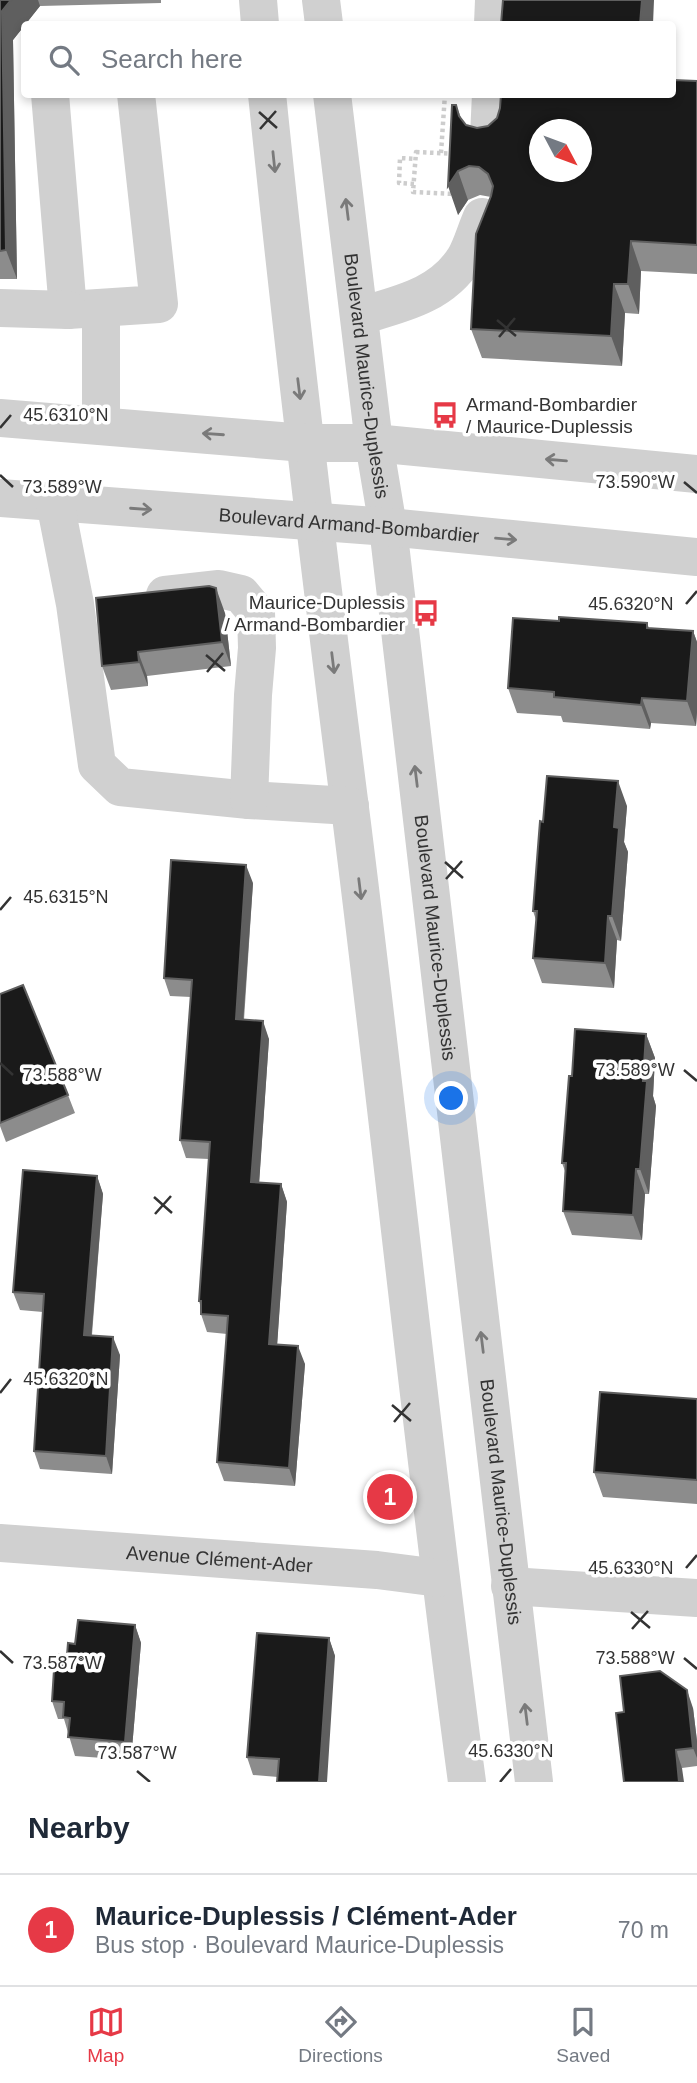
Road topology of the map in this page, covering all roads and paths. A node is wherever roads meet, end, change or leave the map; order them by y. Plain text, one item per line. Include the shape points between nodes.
1 (258, 0) edge
2 (321, 0) edge
3 (494, 0) edge
4 (260, 21) edge
5 (324, 21) edge
6 (493, 21) edge
7 (51, 98) edge
8 (136, 98) edge
9 (267, 98) edge
10 (333, 98) edge
11 (445, 98) edge
12 (491, 98) edge
13 (489, 136) edge
14 (441, 153) junction
15 (416, 159) junction
16 (414, 184) junction
17 (482, 217) edge
18 (0, 308) edge
19 (84, 309) junction
20 (360, 316) junction
21 (0, 418) edge
22 (101, 426) junction
23 (305, 443) junction
24 (374, 443) junction
25 (697, 474) edge
26 (0, 498) edge
27 (55, 502) junction
28 (316, 522) junction
29 (388, 527) junction
30 (697, 557) edge
31 (75, 604) junction
32 (249, 800) junction
33 (349, 806) junction
34 (0, 1543) edge
35 (439, 1578) junction
36 (510, 1586) junction
37 (697, 1598) edge
38 (467, 1782) edge
39 (534, 1782) edge

1 - 4 street
2 - 5 street
3 - 6 street
7 - 19 street
8 - 19 street via 159,303
9 -> 23 street
20 -> 10 street, Boulevard Maurice-Duplessis
11 - 14 path
12 - 13 street
14 - 15 path via 416,152
14 - 16 path via 457,154 454,194 413,192
15 - 16 path
15 - 16 path via 400,158 400,183
17 - 20 street via 465,258 440,285 419,299
18 - 19 street
19 - 22 street
20 - 24 street, Boulevard Maurice-Duplessis
21 - 22 street
23 -> 22 street
23 - 24 street
23 - 28 street
25 -> 24 street
24 - 29 street, Boulevard Maurice-Duplessis
26 - 27 street, Boulevard Armand-Bombardier
27 -> 28 street, Boulevard Armand-Bombardier
27 - 31 street
28 - 29 street, Boulevard Armand-Bombardier
28 -> 33 street
29 -> 30 street, Boulevard Armand-Bombardier
36 -> 29 street, Boulevard Maurice-Duplessis
31 - 32 street via 97,765 120,787
31 - 32 street via 219,589 242,594 256,612
32 - 33 street
33 -> 35 street
34 - 35 street, Avenue Clément-Ader
35 - 38 street
36 - 37 street
39 -> 36 street, Boulevard Maurice-Duplessis

